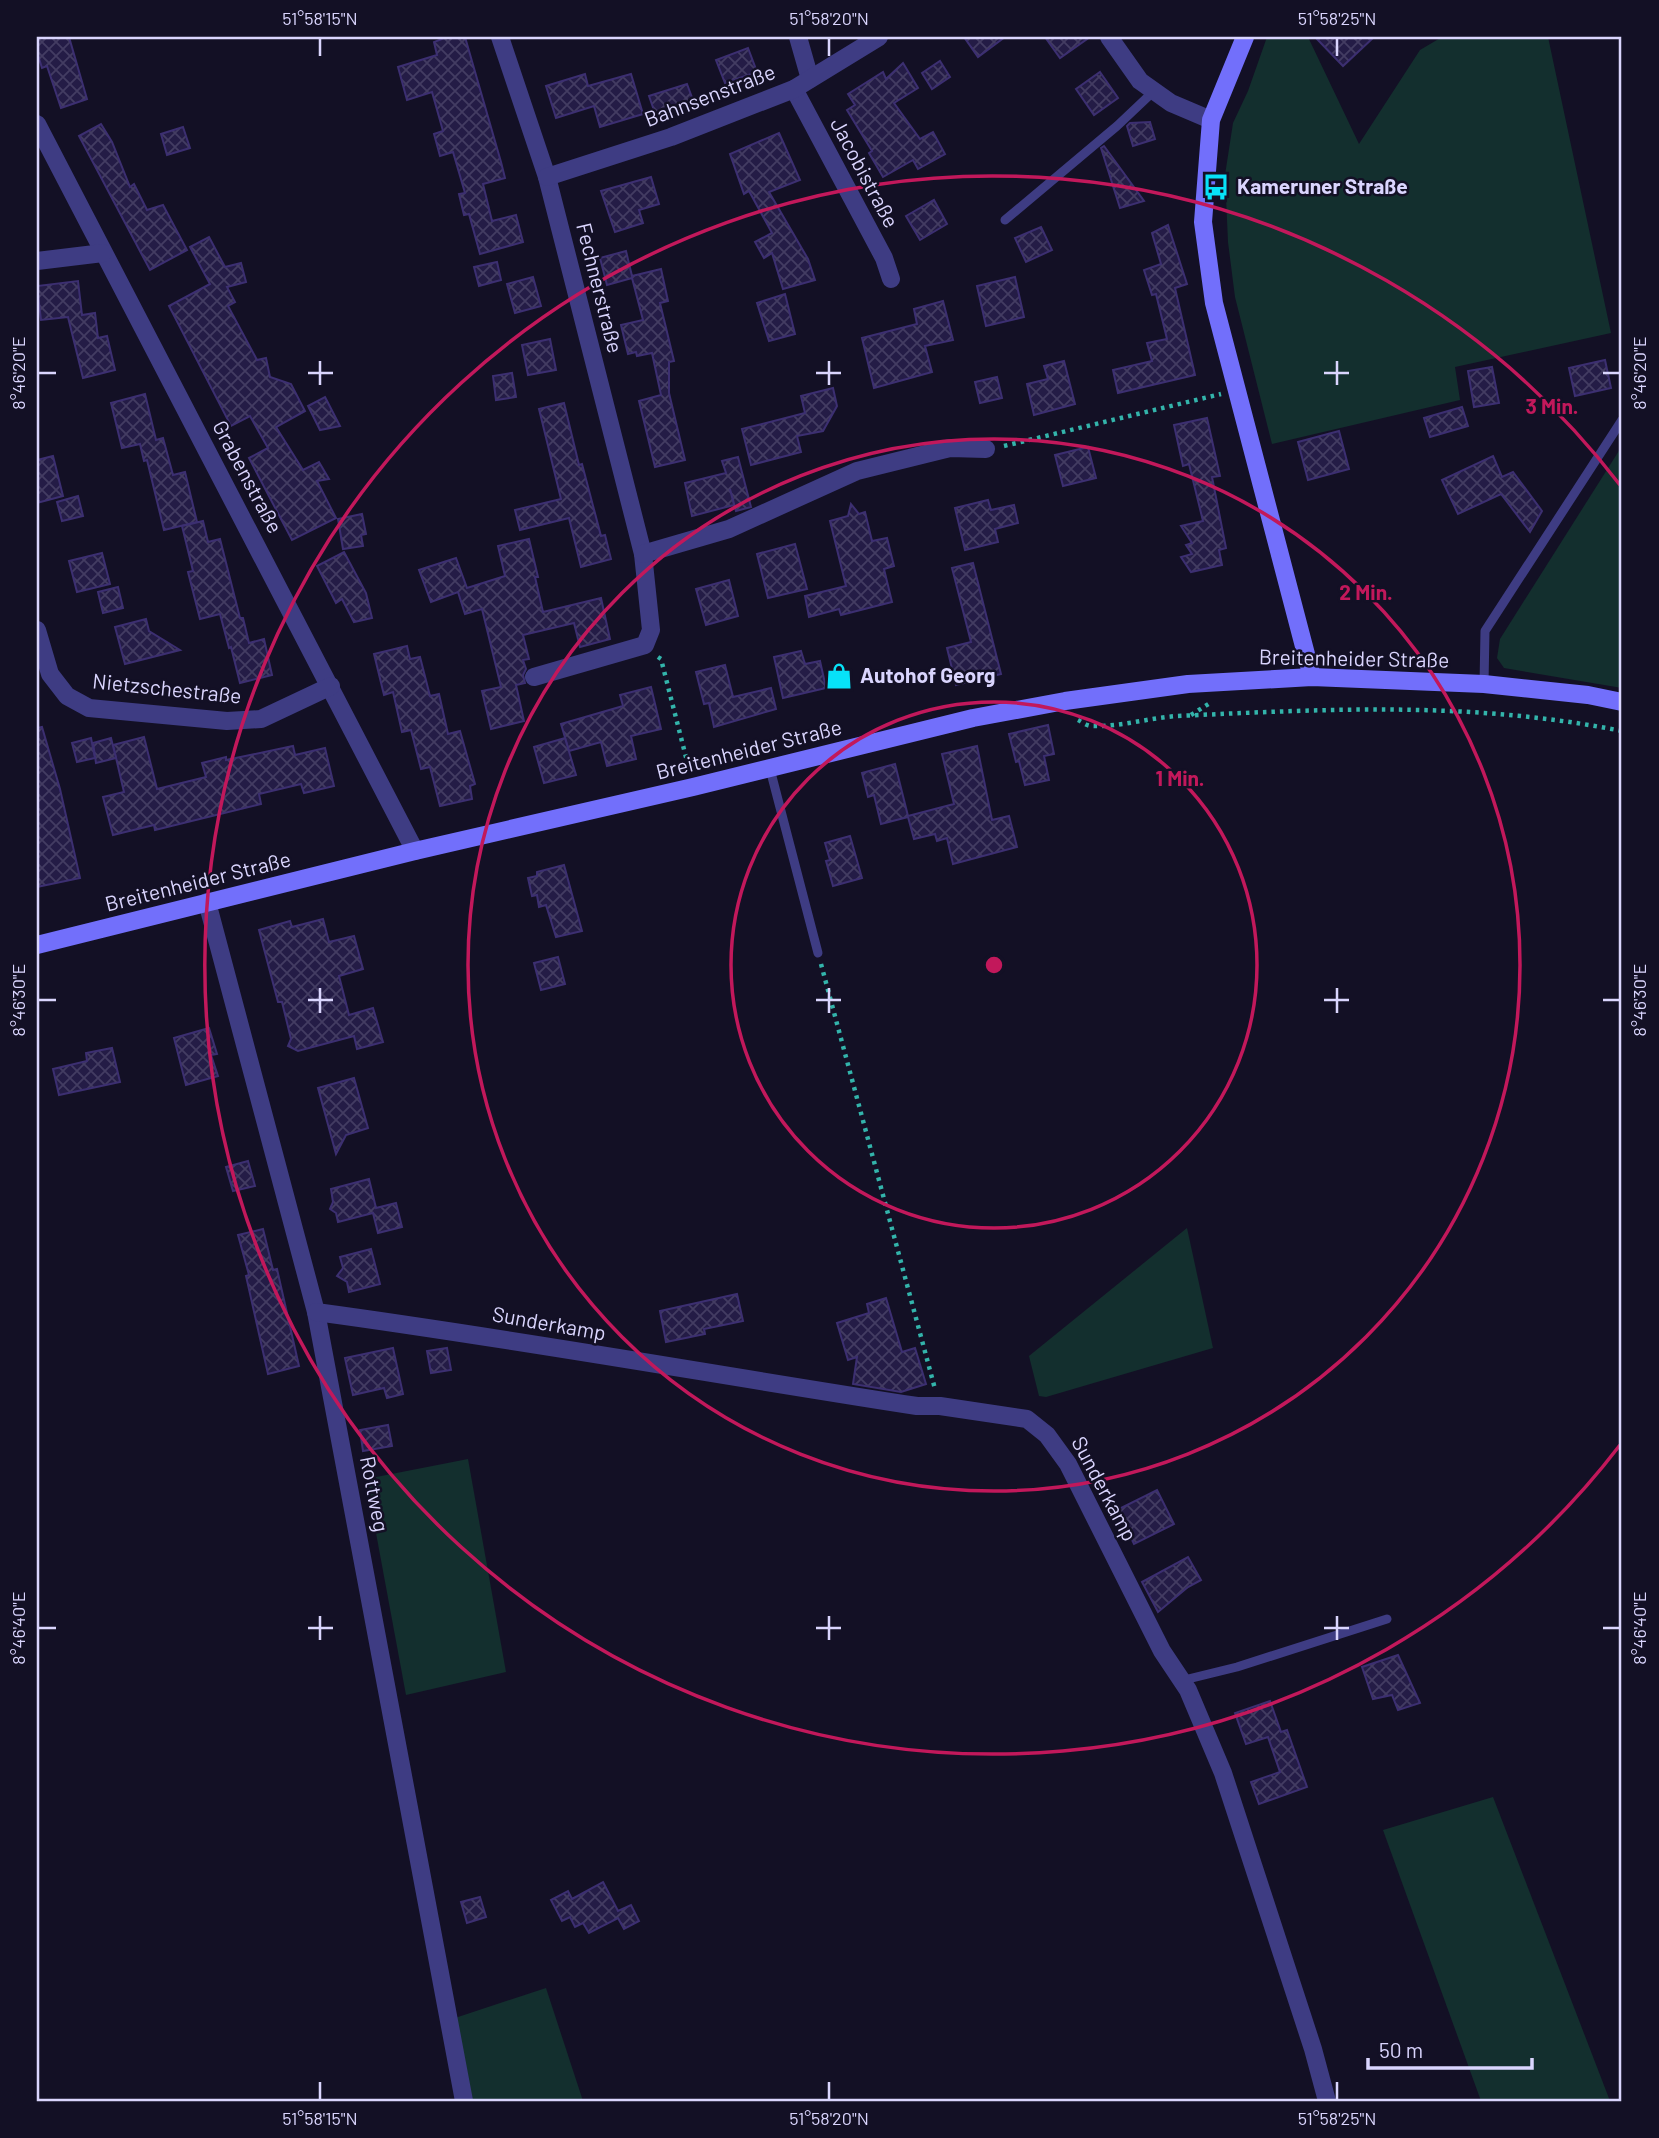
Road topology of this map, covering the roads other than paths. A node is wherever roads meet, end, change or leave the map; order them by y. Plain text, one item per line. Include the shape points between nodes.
1 (500, 37) edge
2 (798, 37) edge
3 (879, 37) edge
4 (1109, 37) edge
5 (1245, 37) edge
6 (802, 84) junction
7 (1154, 91) junction
8 (1211, 120) junction
9 (37, 124) edge
10 (547, 177) junction
11 (1005, 220) dead end
12 (103, 253) junction
13 (37, 261) edge
14 (891, 279) dead end
15 (1622, 420) edge
16 (986, 449) road end
17 (643, 554) junction
18 (37, 630) edge
19 (534, 677) dead end
20 (1312, 677) junction
21 (1484, 684) junction
22 (331, 686) junction
23 (1622, 702) edge
24 (769, 769) junction
25 (415, 851) junction
26 (207, 902) junction
27 (37, 946) edge
28 (818, 953) road end
29 (316, 1312) junction
30 (1387, 1619) dead end
31 (1184, 1680) junction
32 (464, 2101) edge
33 (1327, 2101) edge

1 - 10 street, Fechnerstraße
2 - 6 street, Jacobistraße
3 - 6 street, Bahnsenstraße
4 - 7 street via 1140,81
5 - 8 street
6 - 10 street, Bahnsenstraße via 671,137
6 - 14 street, Jacobistraße
7 - 8 street
7 - 11 lane
8 - 20 street via 1203,222 1214,303
9 - 12 street, Grabenstraße
10 - 17 street, Fechnerstraße
12 - 13 street
12 - 22 street, Grabenstraße
15 - 21 lane via 1485,631
16 - 17 street via 950,447 857,471 729,529
17 - 19 street, Fechnerstraße via 651,630 645,645
18 - 22 street, Nietzschestraße via 50,674 67,696 89,708 227,721 261,719
20 - 21 street, Breitenheider Straße
20 - 24 street, Breitenheider Straße via 1188,684 1065,701 972,718
21 - 23 street, Breitenheider Straße
22 - 25 street, Grabenstraße
24 - 25 street, Breitenheider Straße
24 - 28 lane
25 - 26 street, Breitenheider Straße
26 - 27 street, Breitenheider Straße
26 - 29 street, Rottweg
29 - 31 street, Sunderkamp via 917,1406 1027,1419 1047,1435 1068,1464 1162,1651
29 - 32 street, Rottweg
30 - 31 lane
31 - 33 street, Sunderkamp via 1223,1773

